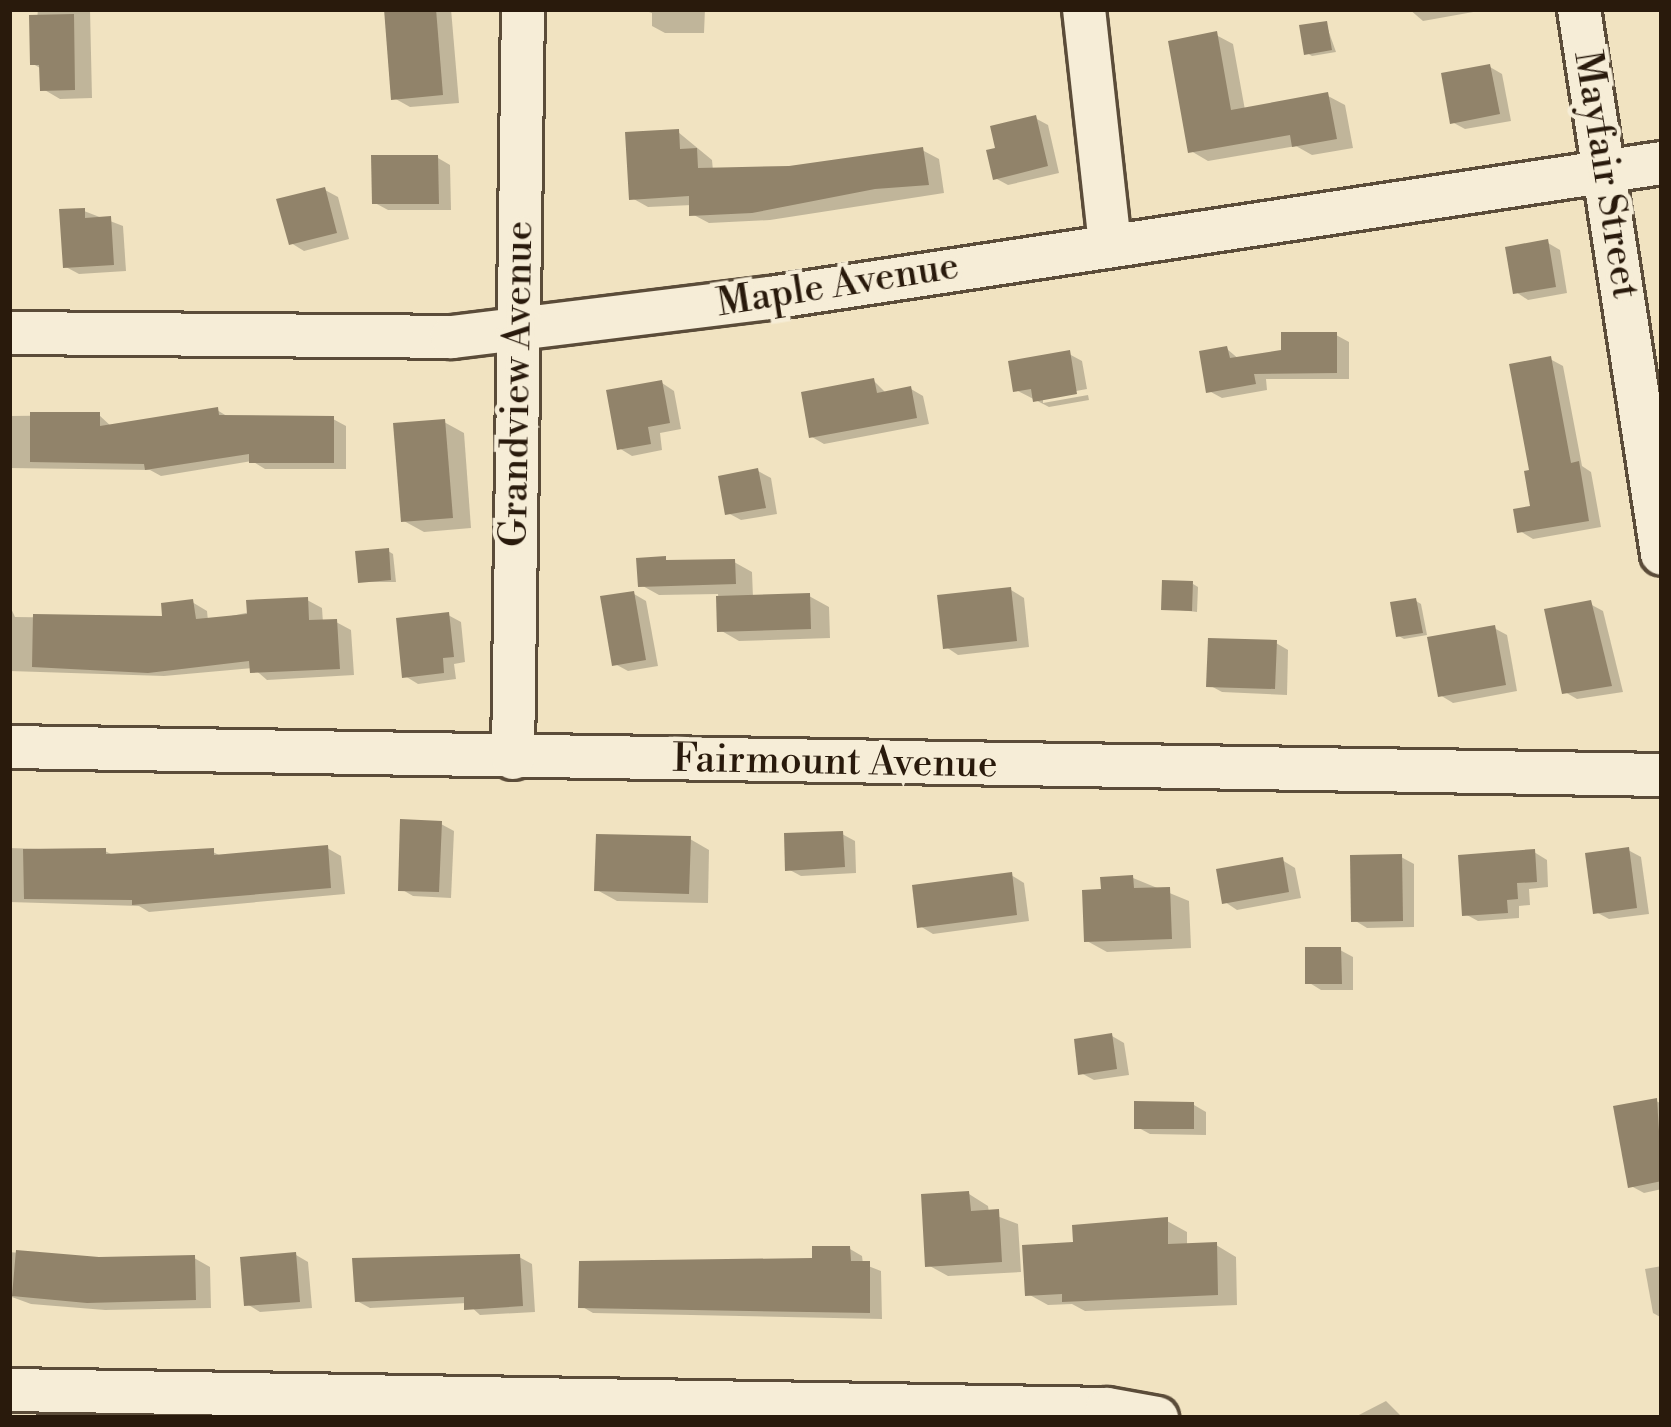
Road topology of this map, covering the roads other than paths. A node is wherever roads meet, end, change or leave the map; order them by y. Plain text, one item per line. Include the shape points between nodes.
1 (523, 9) edge
2 (1084, 9) edge
3 (1580, 9) edge
4 (1662, 163) edge
5 (1604, 171) junction
6 (1110, 245) junction
7 (518, 330) junction
8 (9, 333) edge
9 (1662, 554) edge
10 (9, 747) edge
11 (513, 758) junction
12 (1662, 775) edge
13 (9, 1390) edge
14 (392, 1407) edge
15 (644, 1410) edge
16 (1157, 1418) edge

1 - 7 street, Grandview Avenue
2 - 6 street
3 - 5 street, Mayfair Street
4 - 5 street, Maple Avenue
5 - 6 street, Maple Avenue
5 - 9 street, Mayfair Street
6 - 7 street, Maple Avenue
7 - 8 street, Maple Avenue via 318,338
7 - 11 street, Grandview Avenue
10 - 11 street, Fairmount Avenue
11 - 12 street, Fairmount Avenue
13 - 14 street
14 - 15 street
15 - 16 street via 1107,1409

